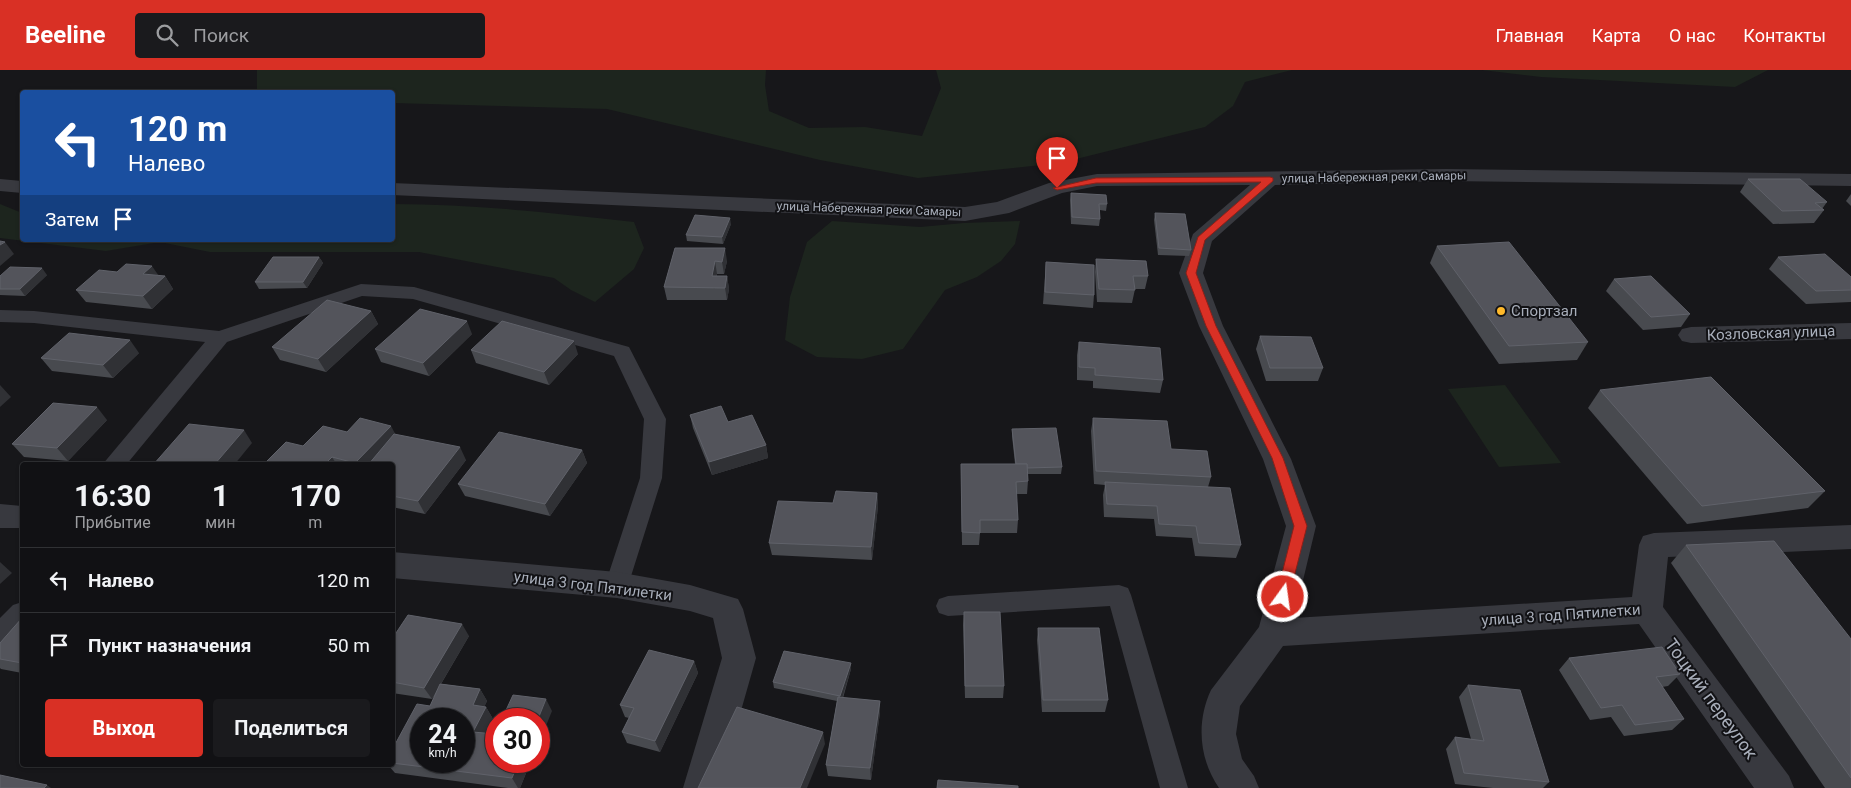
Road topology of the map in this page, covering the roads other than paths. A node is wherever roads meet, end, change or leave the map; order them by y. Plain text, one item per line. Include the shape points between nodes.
1 (1270, 179) junction
2 (1851, 180) edge
3 (0, 184) edge
4 (20, 187) edge
5 (395, 190) edge
6 (0, 316) edge
7 (1851, 331) edge
8 (1691, 335) dead end
9 (220, 337) junction
10 (116, 462) edge
11 (0, 516) edge
12 (20, 518) edge
13 (1851, 537) edge
14 (395, 565) edge
15 (617, 586) junction
16 (948, 606) dead end
17 (1647, 610) junction
18 (20, 614) edge
19 (1274, 633) junction
20 (0, 635) edge
21 (701, 788) edge
22 (1174, 788) edge
23 (1241, 788) edge
24 (1776, 788) edge

1 - 2 street, улица Набережная реки Самары via 1446,175
1 - 5 street, улица Набережная реки Самары via 1096,180 1057,188 1001,208 965,214
1 - 19 street via 1201,239 1191,273 1211,326 1277,458 1301,526
3 - 4 street
6 - 9 lane
7 - 8 street, Козловская улица
9 - 10 lane
9 - 15 lane via 361,290 414,293 622,352 655,420 651,478
11 - 12 street
13 - 17 street, улица 3 год Пятилетки via 1654,545
14 - 15 street, улица 3 год Пятилетки
15 - 21 street, улица 3 год Пятилетки via 690,598 727,609 739,658
16 - 22 lane via 1119,596
17 - 19 street, улица 3 год Пятилетки
17 - 24 street, Тоцкий переулок
18 - 20 lane
19 - 23 street via 1223,701 1218,734 1226,767

